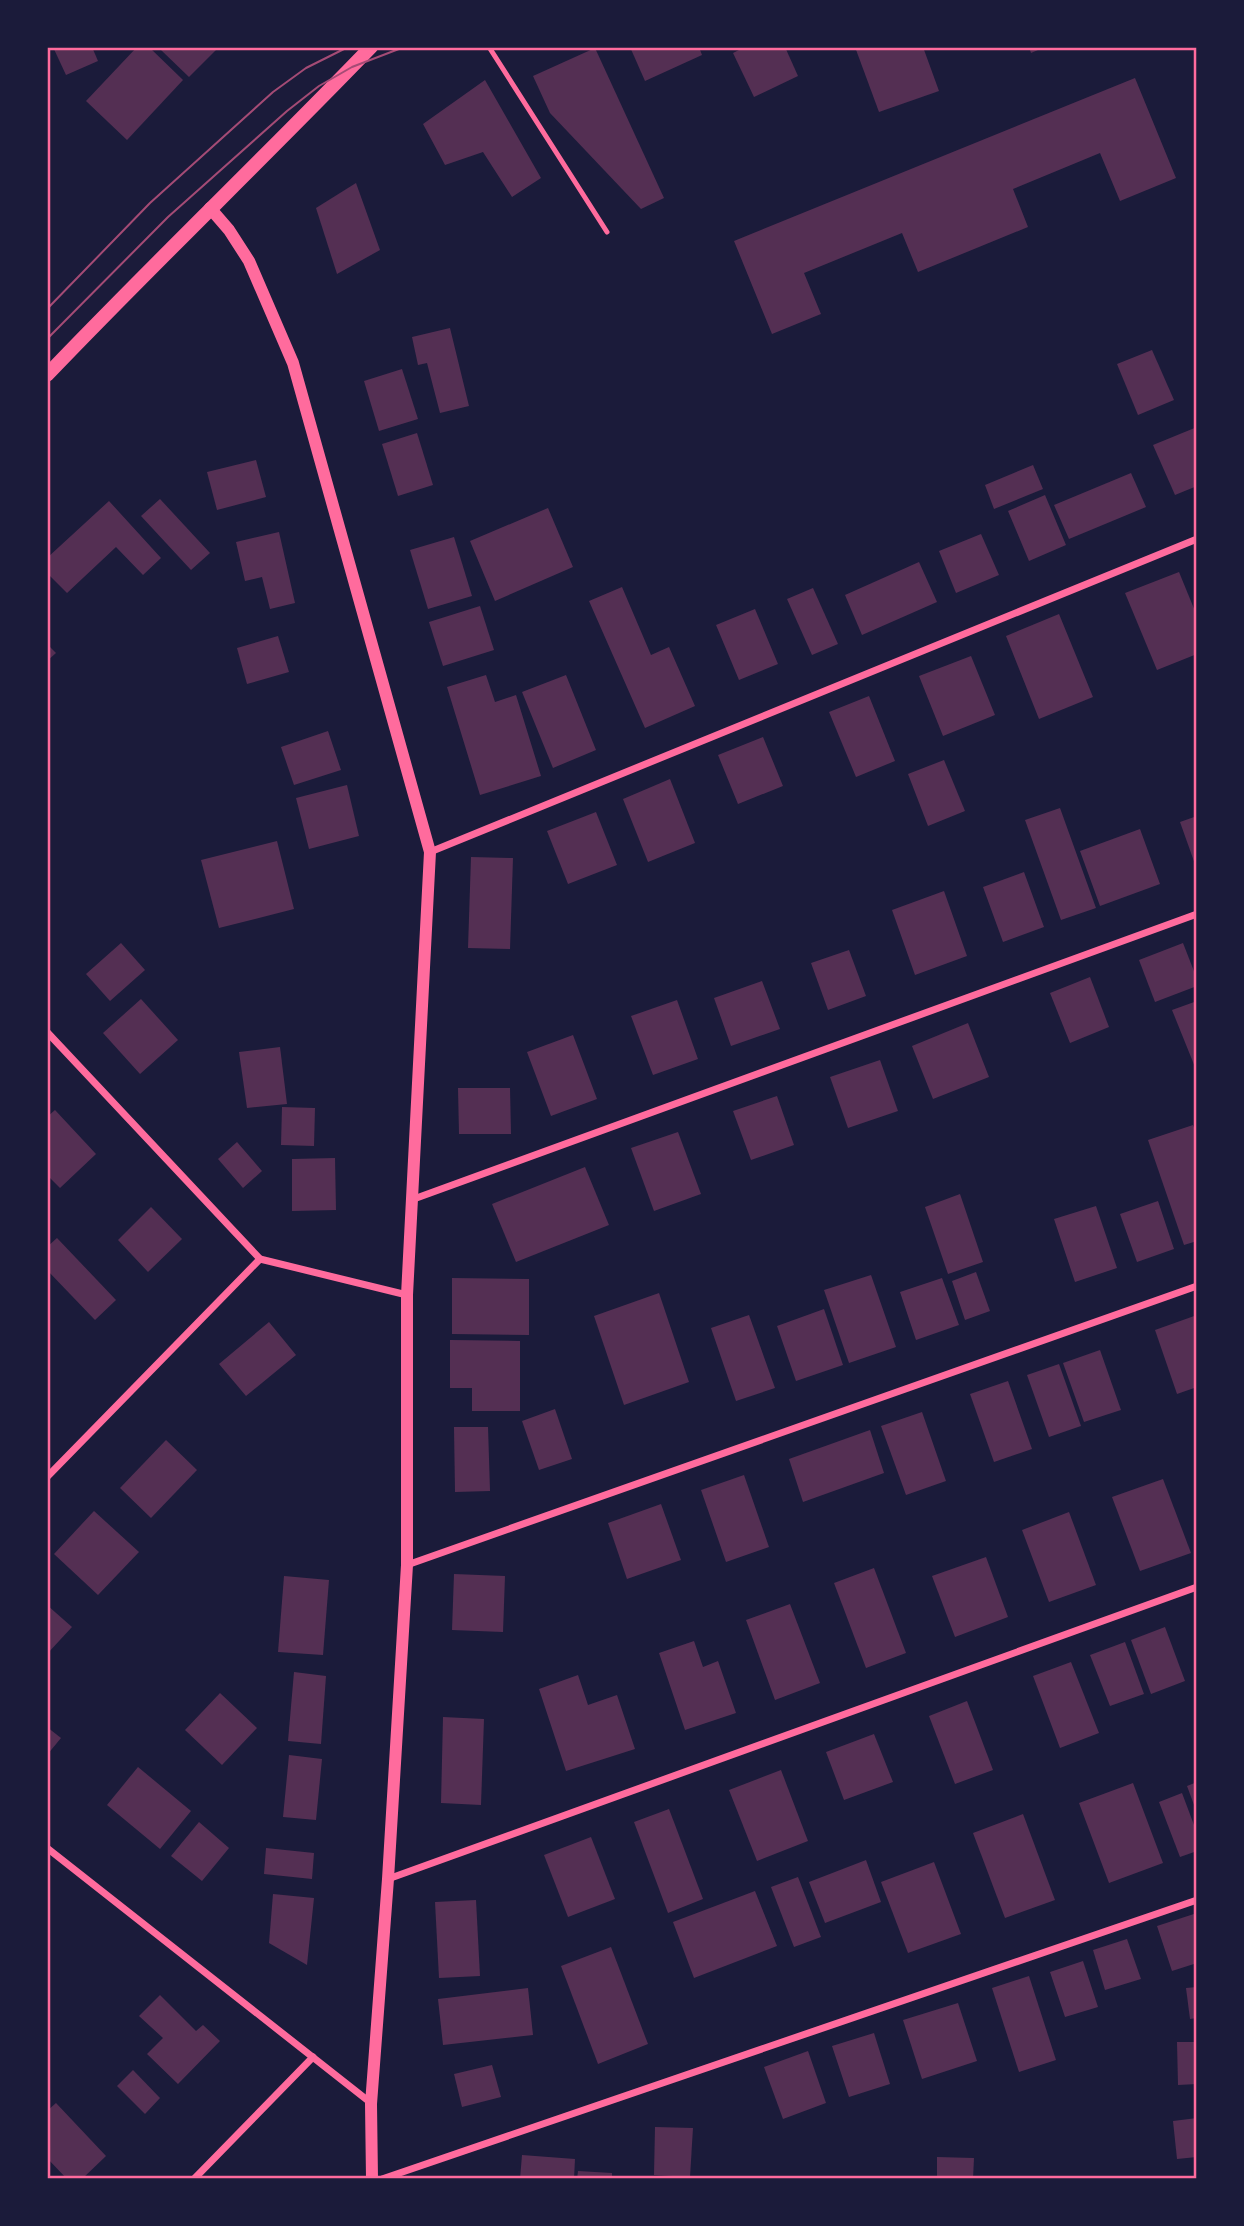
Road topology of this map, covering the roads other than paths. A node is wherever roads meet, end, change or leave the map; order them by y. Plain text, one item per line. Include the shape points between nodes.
1 (371, 47) edge
2 (489, 47) edge
3 (210, 208) junction
4 (607, 233) dead end
5 (47, 375) edge
6 (1197, 539) edge
7 (430, 852) junction
8 (1197, 914) edge
9 (47, 1032) edge
10 (411, 1200) junction
11 (260, 1259) junction
12 (1197, 1286) edge
13 (407, 1296) junction
14 (47, 1477) edge
15 (407, 1565) junction
16 (1197, 1587) edge
17 (47, 1848) edge
18 (388, 1879) junction
19 (1197, 1900) edge
20 (313, 2057) junction
21 (371, 2104) junction
22 (194, 2179) edge
23 (372, 2179) edge
24 (382, 2179) edge

1 - 3 main road
2 - 4 lane
3 - 5 main road
3 - 7 street via 249,261 293,363
6 - 7 street
7 - 10 street
8 - 10 street
9 - 11 street
10 - 13 street
11 - 13 street
11 - 14 street
12 - 15 street
13 - 15 street
15 - 18 street
16 - 18 street
17 - 20 street
18 - 21 street
19 - 24 street
20 - 21 street
20 - 22 street
21 - 23 street

